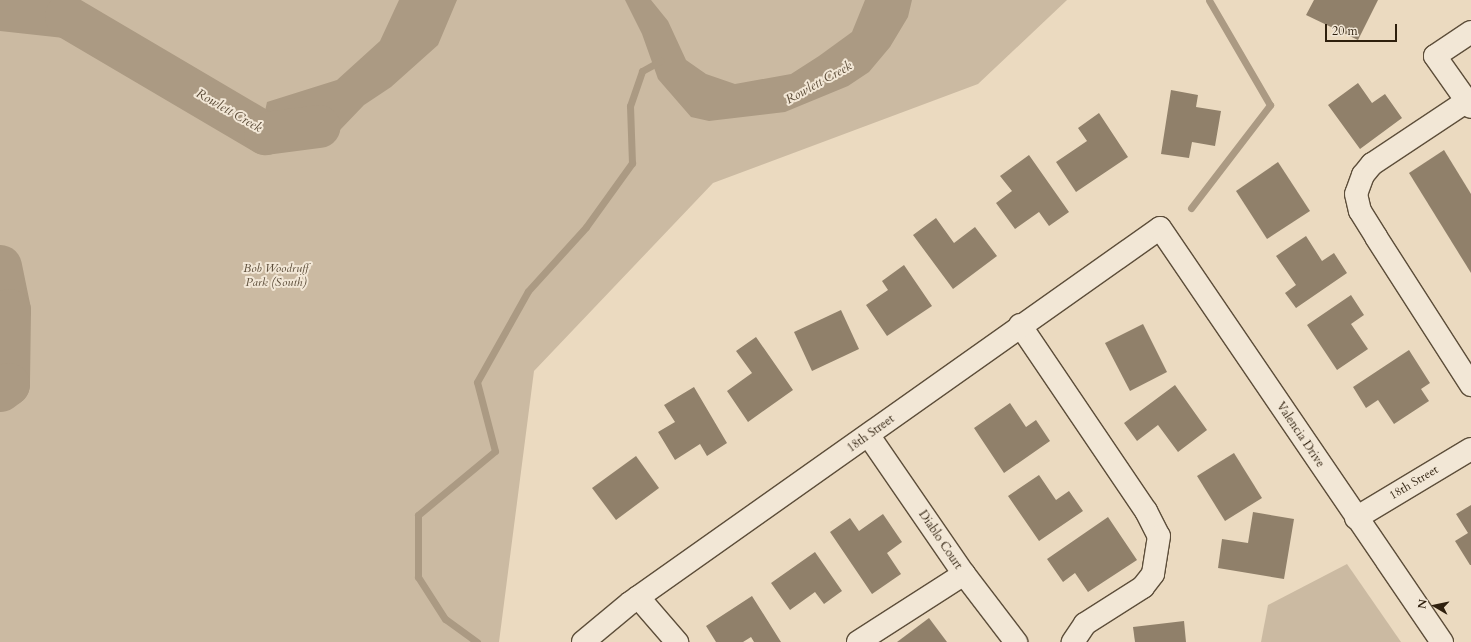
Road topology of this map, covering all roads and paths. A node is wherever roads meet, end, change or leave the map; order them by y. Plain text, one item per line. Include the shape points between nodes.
1 (1471, 32) edge
2 (1469, 104) edge
3 (1160, 228) joint
4 (1020, 325) junction
5 (1471, 385) edge
6 (869, 436) junction
7 (1471, 449) edge
8 (1356, 518) junction
9 (964, 574) junction
10 (638, 597) junction
11 (583, 642) edge
12 (677, 642) edge
13 (858, 642) edge
14 (1016, 642) edge
15 (1073, 642) edge
16 (1442, 642) edge

1 - 2 street via 1434,56
2 - 5 street via 1372,164 1362,175 1356,194 1360,211
3 - 4 street, 18th Street
3 - 8 street, Valencia Drive
4 - 6 street, 18th Street
4 - 15 street via 1146,511 1159,536 1153,574 1143,587 1085,624
6 - 9 street, Diablo Court
6 - 10 street, 18th Street
7 - 8 street, 18th Street
8 - 16 street, Valencia Drive
9 - 13 street
9 - 14 street, Diablo Court
10 - 11 street, 18th Street
10 - 12 street

